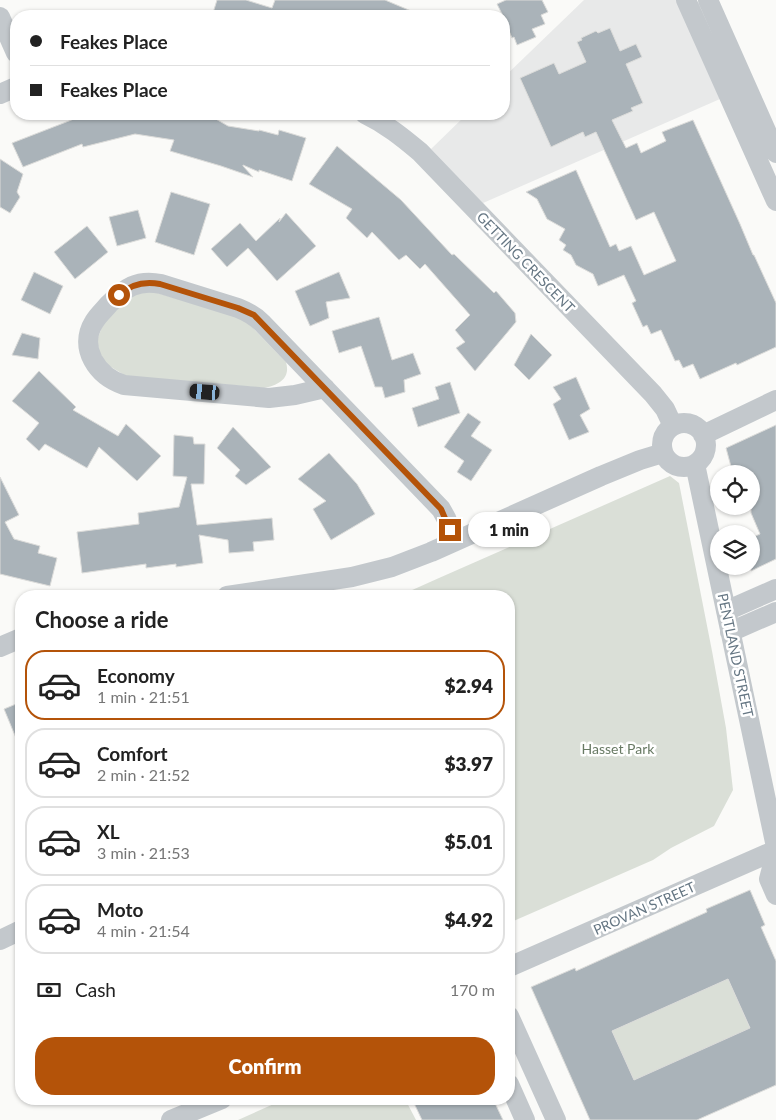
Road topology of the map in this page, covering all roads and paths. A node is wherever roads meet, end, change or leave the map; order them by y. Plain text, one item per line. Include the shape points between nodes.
1 (686, 0) edge
2 (708, 0) edge
3 (0, 17) edge
4 (10, 40) edge
5 (376, 120) edge
6 (776, 153) edge
7 (776, 201) edge
8 (324, 388) junction
9 (776, 400) edge
10 (673, 426) junction
11 (703, 435) junction
12 (663, 453) junction
13 (695, 464) junction
14 (455, 541) junction
15 (776, 589) edge
16 (298, 590) edge
17 (726, 611) junction
18 (776, 612) edge
19 (730, 632) junction
20 (15, 641) edge
21 (0, 647) edge
22 (776, 846) edge
23 (776, 852) edge
24 (776, 895) edge
25 (15, 933) edge
26 (0, 940) edge
27 (515, 965) edge
28 (515, 1033) edge
29 (515, 1098) edge
30 (211, 1105) edge
31 (192, 1116) edge
32 (171, 1120) edge
33 (525, 1120) edge
34 (556, 1120) edge

1 - 7 street
2 - 6 street
3 - 4 street
5 - 10 street, GETTING CRESCENT via 420,152 653,394
8 - 8 street via 250,313 160,284 144,283 126,290 97,317 89,332 88,347 93,362 108,377 124,385 269,398 295,396
8 - 14 street via 441,509
9 - 11 street
10 - 11 street via 693,425
10 - 12 street via 664,435
11 - 13 street via 706,447
12 - 13 street via 676,466
12 - 14 street via 640,460
13 - 17 street, PENTLAND STREET
14 - 16 street via 385,569
15 - 17 street
17 - 19 street, PENTLAND STREET
18 - 19 street
19 - 22 street, PENTLAND STREET
20 - 21 street
23 - 24 street via 769,879
23 - 27 street, PROVAN STREET
25 - 26 street
28 - 34 street
29 - 33 street
30 - 31 street
31 - 32 street

